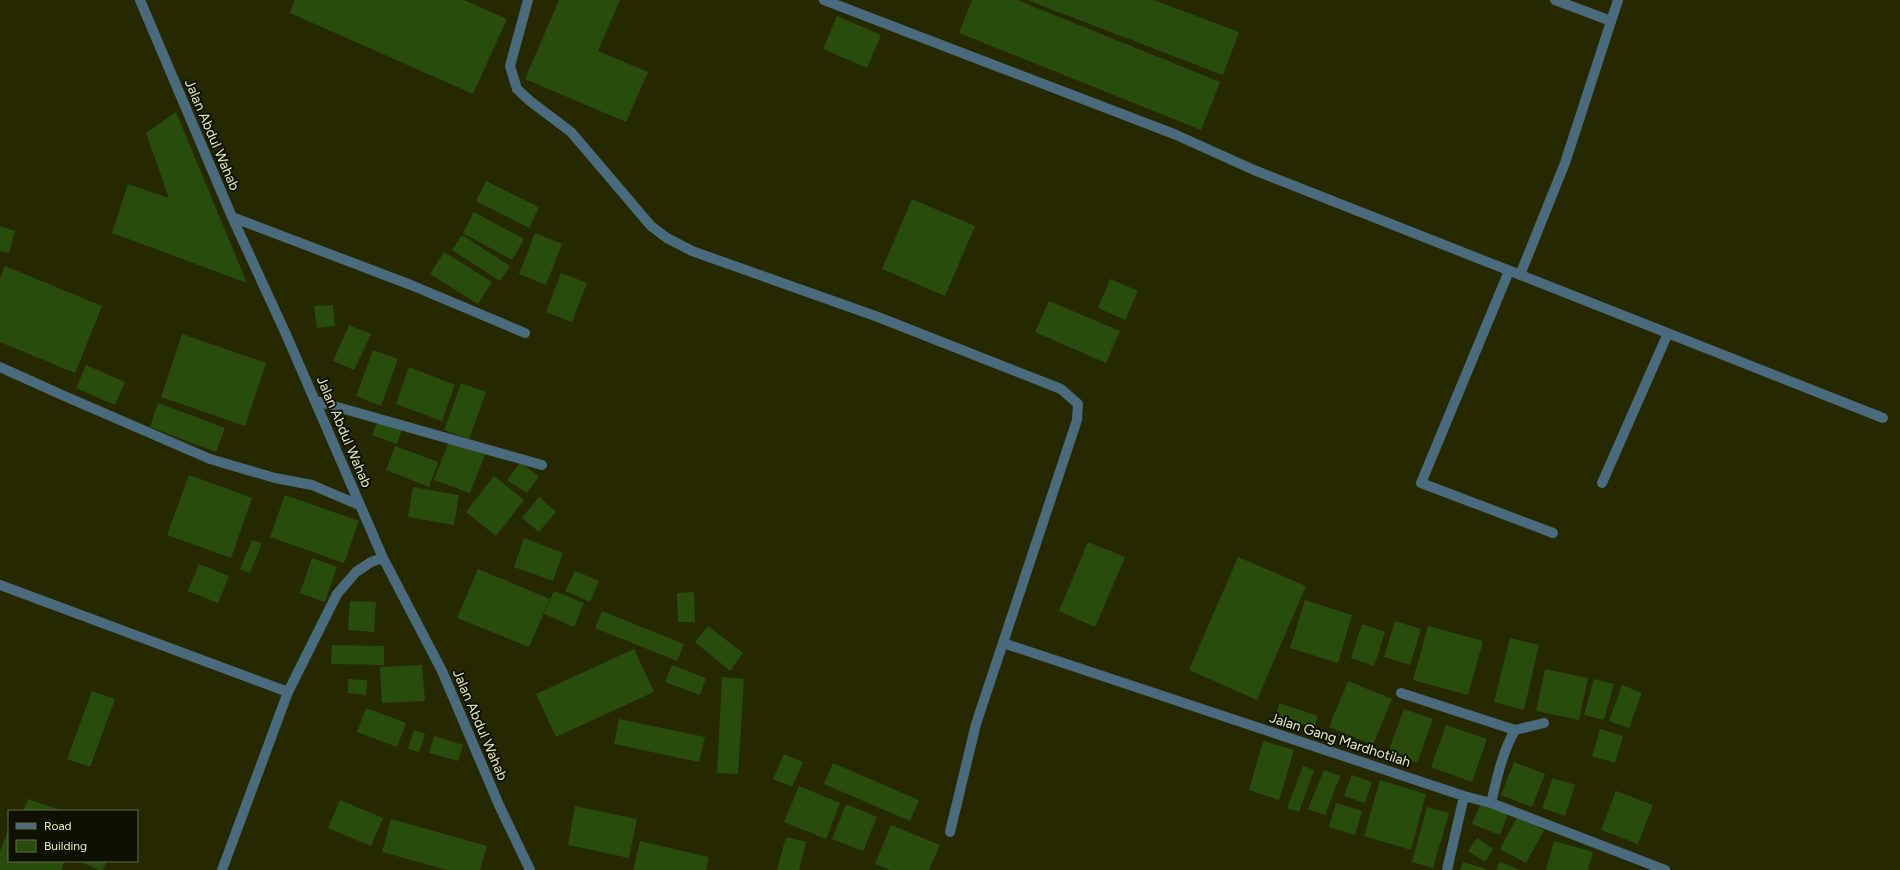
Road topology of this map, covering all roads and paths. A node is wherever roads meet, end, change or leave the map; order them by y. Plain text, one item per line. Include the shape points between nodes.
1 (140, 0) edge
2 (528, 0) edge
3 (824, 0) edge
4 (1555, 0) edge
5 (1618, 0) edge
6 (1611, 22) junction
7 (232, 217) junction
8 (1509, 270) junction
9 (1520, 275) junction
10 (526, 333) dead end
11 (1668, 333) junction
12 (0, 367) edge
13 (316, 401) junction
14 (1883, 418) dead end
15 (542, 465) dead end
16 (1602, 483) dead end
17 (359, 505) junction
18 (1553, 533) dead end
19 (382, 558) junction
20 (0, 585) edge
21 (1003, 644) junction
22 (288, 692) junction
23 (1401, 693) dead end
24 (1544, 723) dead end
25 (1515, 730) junction
26 (1464, 796) junction
27 (1491, 803) junction
28 (950, 832) dead end
29 (222, 870) edge
30 (530, 870) edge
31 (1447, 870) edge
32 (1665, 870) edge

1 - 7 street, Jalan Abdul Wahab
2 - 21 street via 510,66 517,89 571,132 651,226 667,238 692,251 892,322 1061,389 1078,404 1076,420
3 - 8 street via 1174,134 1254,170
4 - 6 street
5 - 6 street
6 - 9 street via 1565,163
7 - 10 street via 411,285
7 - 13 street, Jalan Abdul Wahab
8 - 9 street
8 - 18 street via 1421,483
9 - 11 street
11 - 14 street
11 - 16 street
12 - 17 street via 210,459 312,485
13 - 15 street
13 - 17 street, Jalan Abdul Wahab
17 - 19 street, Jalan Abdul Wahab
19 - 22 street via 356,572 337,594
19 - 30 street, Jalan Abdul Wahab via 442,671 499,805
20 - 22 street
21 - 26 street, Jalan Gang Mardhotilah
21 - 28 street via 976,724
22 - 29 street
23 - 25 street
24 - 25 street
25 - 27 street via 1501,762
26 - 27 street, Jalan Gang Mardhotilah
26 - 31 street
27 - 32 street, Jalan Gang Mardhotilah

